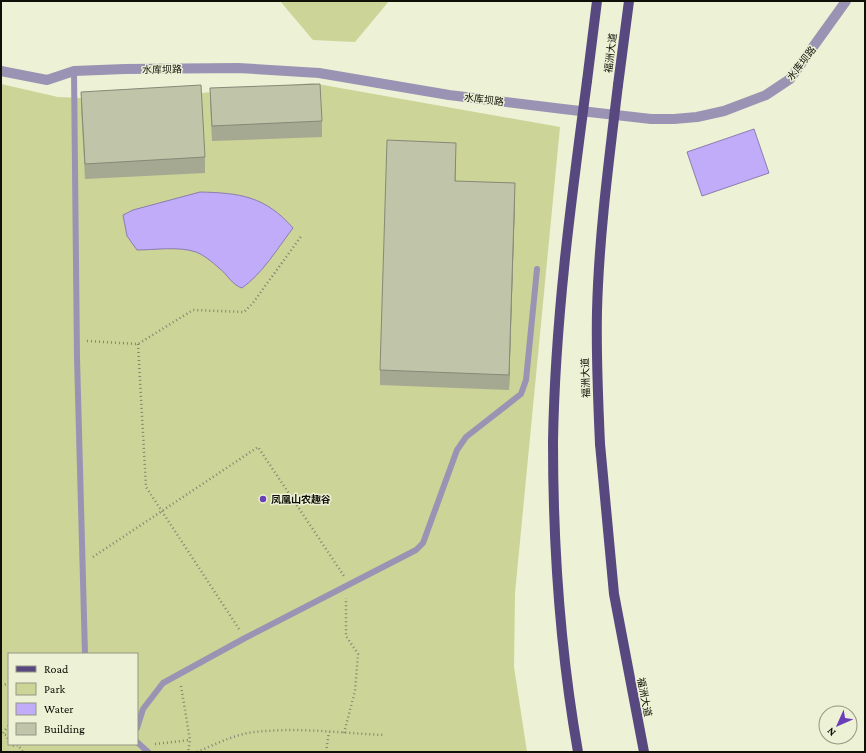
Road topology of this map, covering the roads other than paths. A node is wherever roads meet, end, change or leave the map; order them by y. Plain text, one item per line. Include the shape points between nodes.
1 (597, 1) edge
2 (629, 1) edge
3 (846, 1) edge
4 (1, 71) edge
5 (74, 72) junction
6 (537, 268) dead end
7 (85, 653) edge
8 (138, 725) edge
9 (138, 743) edge
10 (148, 752) edge
11 (578, 752) edge
12 (644, 752) edge

1 - 11 main road, 福洲大道, bridge via 562,285 554,372 553,510 557,577
2 - 12 main road, 福洲大道, bridge via 607,181 597,310 596,376 614,594
3 - 5 street, 水库坝路 via 790,79 752,102 724,112 697,117 651,119 563,109 449,95 319,73 238,68
4 - 5 street, 水库坝路 via 47,80
5 - 7 lane via 77,340
6 - 8 lane via 526,380 521,394 466,437 457,450 423,542 416,550 163,683 143,708
9 - 10 lane

